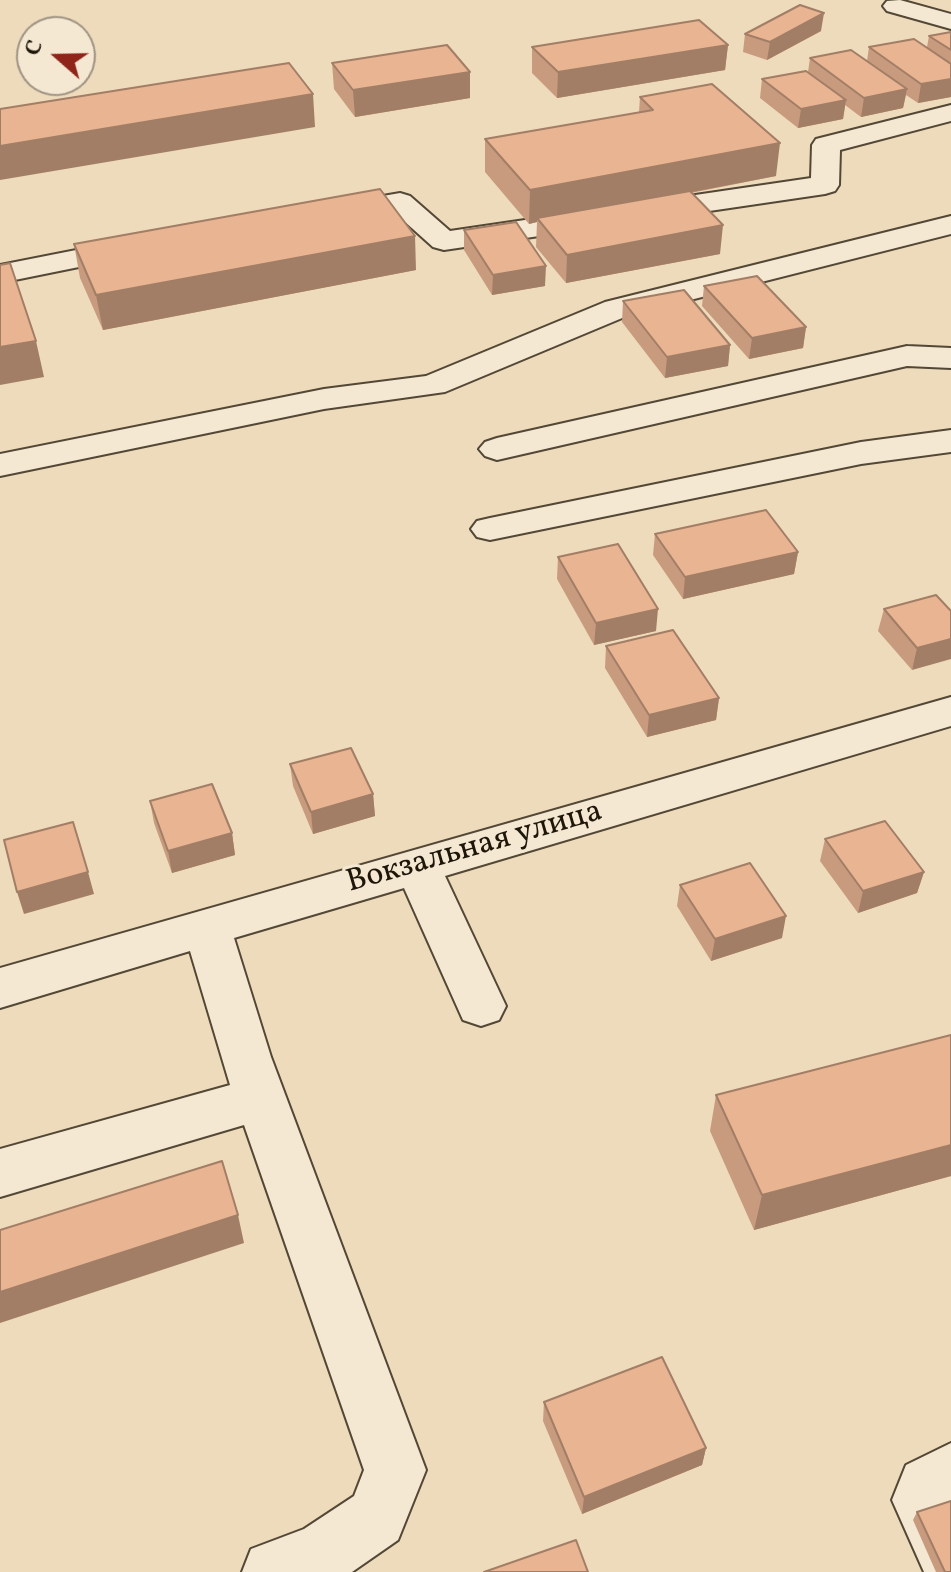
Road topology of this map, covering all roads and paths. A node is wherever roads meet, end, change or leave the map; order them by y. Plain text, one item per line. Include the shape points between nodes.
1 (895, 6) dead end
2 (951, 22) edge
3 (951, 113) edge
4 (308, 218) edge
5 (951, 225) edge
6 (170, 241) edge
7 (0, 274) edge
8 (951, 358) edge
9 (951, 441) edge
10 (497, 449) dead end
11 (0, 465) edge
12 (490, 529) dead end
13 (951, 711) edge
14 (418, 866) junction
15 (207, 927) junction
16 (0, 988) edge
17 (481, 1006) dead end
18 (261, 1098) junction
19 (0, 1173) edge
20 (951, 1474) edge
21 (951, 1558) edge
22 (274, 1572) edge

1 - 2 street
3 - 4 street via 826,145 825,185 444,241 400,202
5 - 11 street via 616,309 433,385 324,399
6 - 7 street
8 - 10 street via 907,356
9 - 12 street via 861,453
13 - 14 street, Вокзальная улица
14 - 15 street, Вокзальная улица
14 - 17 street
15 - 16 street, Вокзальная улица
15 - 18 street
18 - 19 street
18 - 22 street via 395,1470 376,1518 323,1554
20 - 21 street via 928,1487 923,1500

